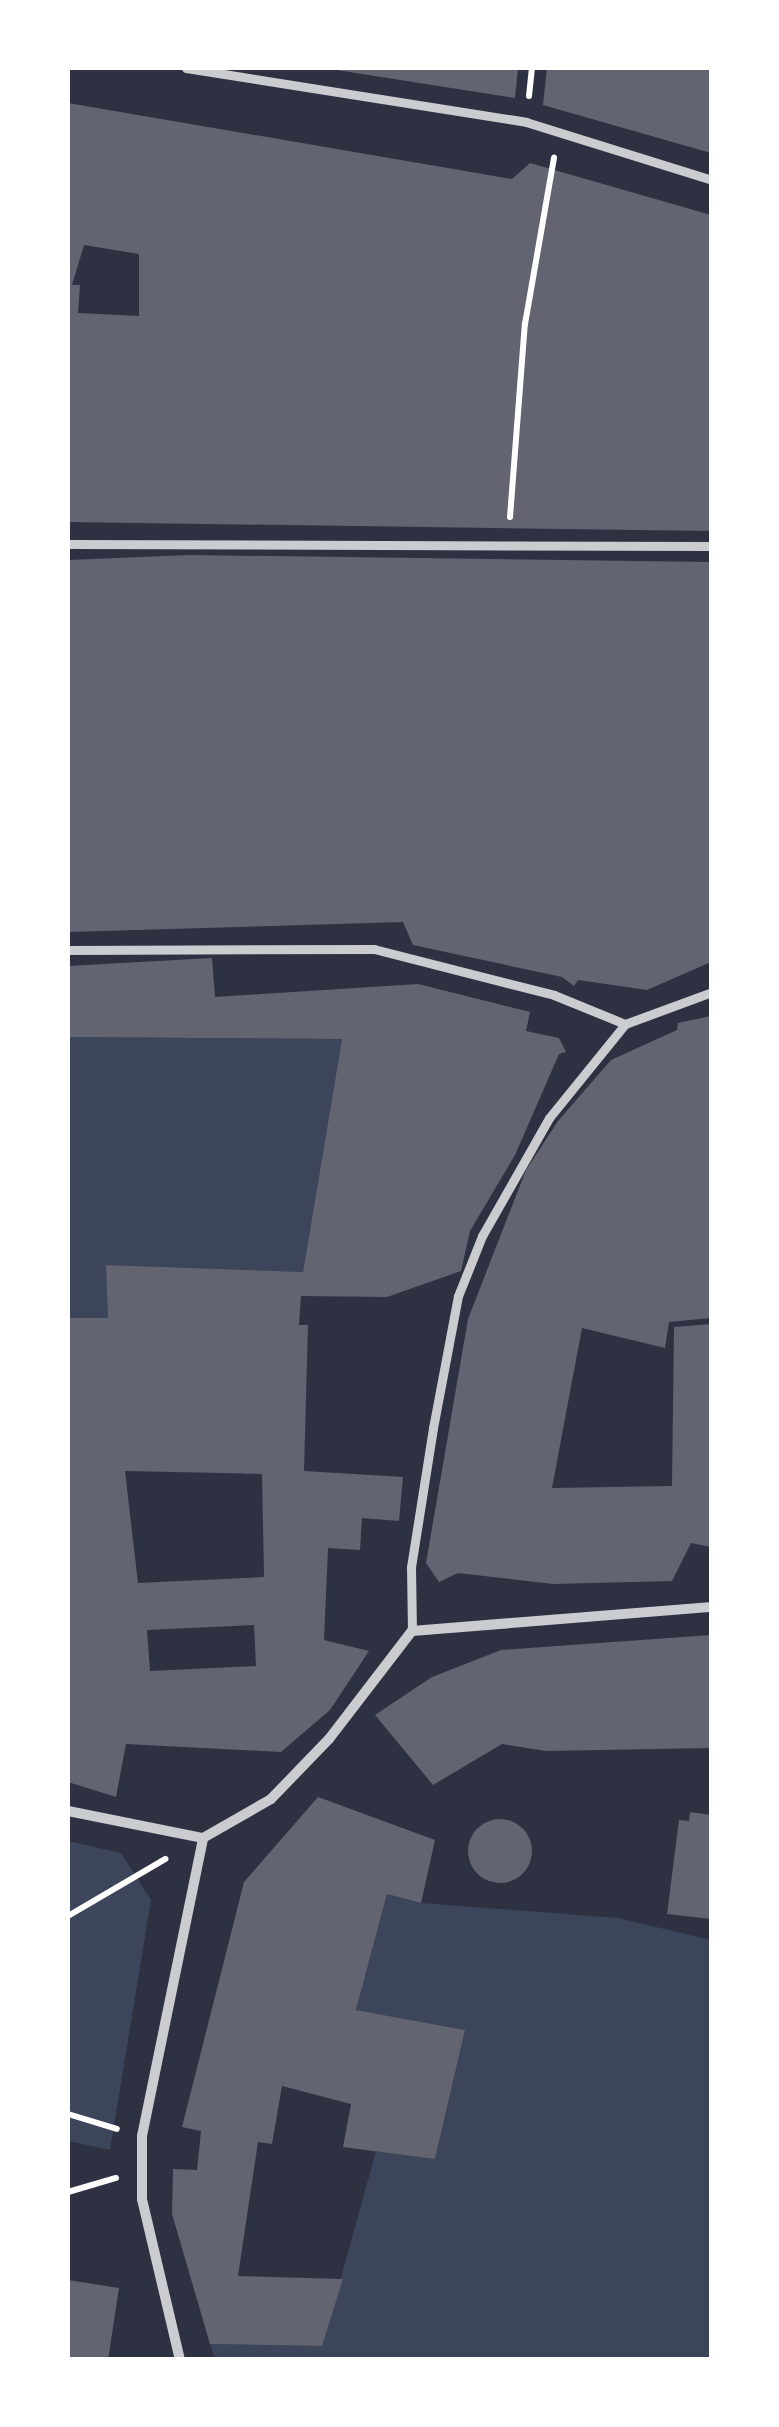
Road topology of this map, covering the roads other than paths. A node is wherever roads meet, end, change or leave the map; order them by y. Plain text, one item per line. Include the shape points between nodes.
1 (186, 68) edge
2 (712, 180) edge
3 (68, 544) edge
4 (712, 546) edge
5 (68, 950) edge
6 (712, 992) edge
7 (625, 1024) junction
8 (712, 1607) edge
9 (412, 1631) junction
10 (68, 1811) edge
11 (202, 1838) junction
12 (180, 2360) edge

1 - 2 street via 558,132
3 - 4 street
5 - 7 street via 374,949 554,994
6 - 7 street
7 - 9 street via 512,1175 458,1296 412,1567
8 - 9 street
9 - 11 street via 367,1693 271,1799
10 - 11 street
11 - 12 street via 142,2136 142,2179

